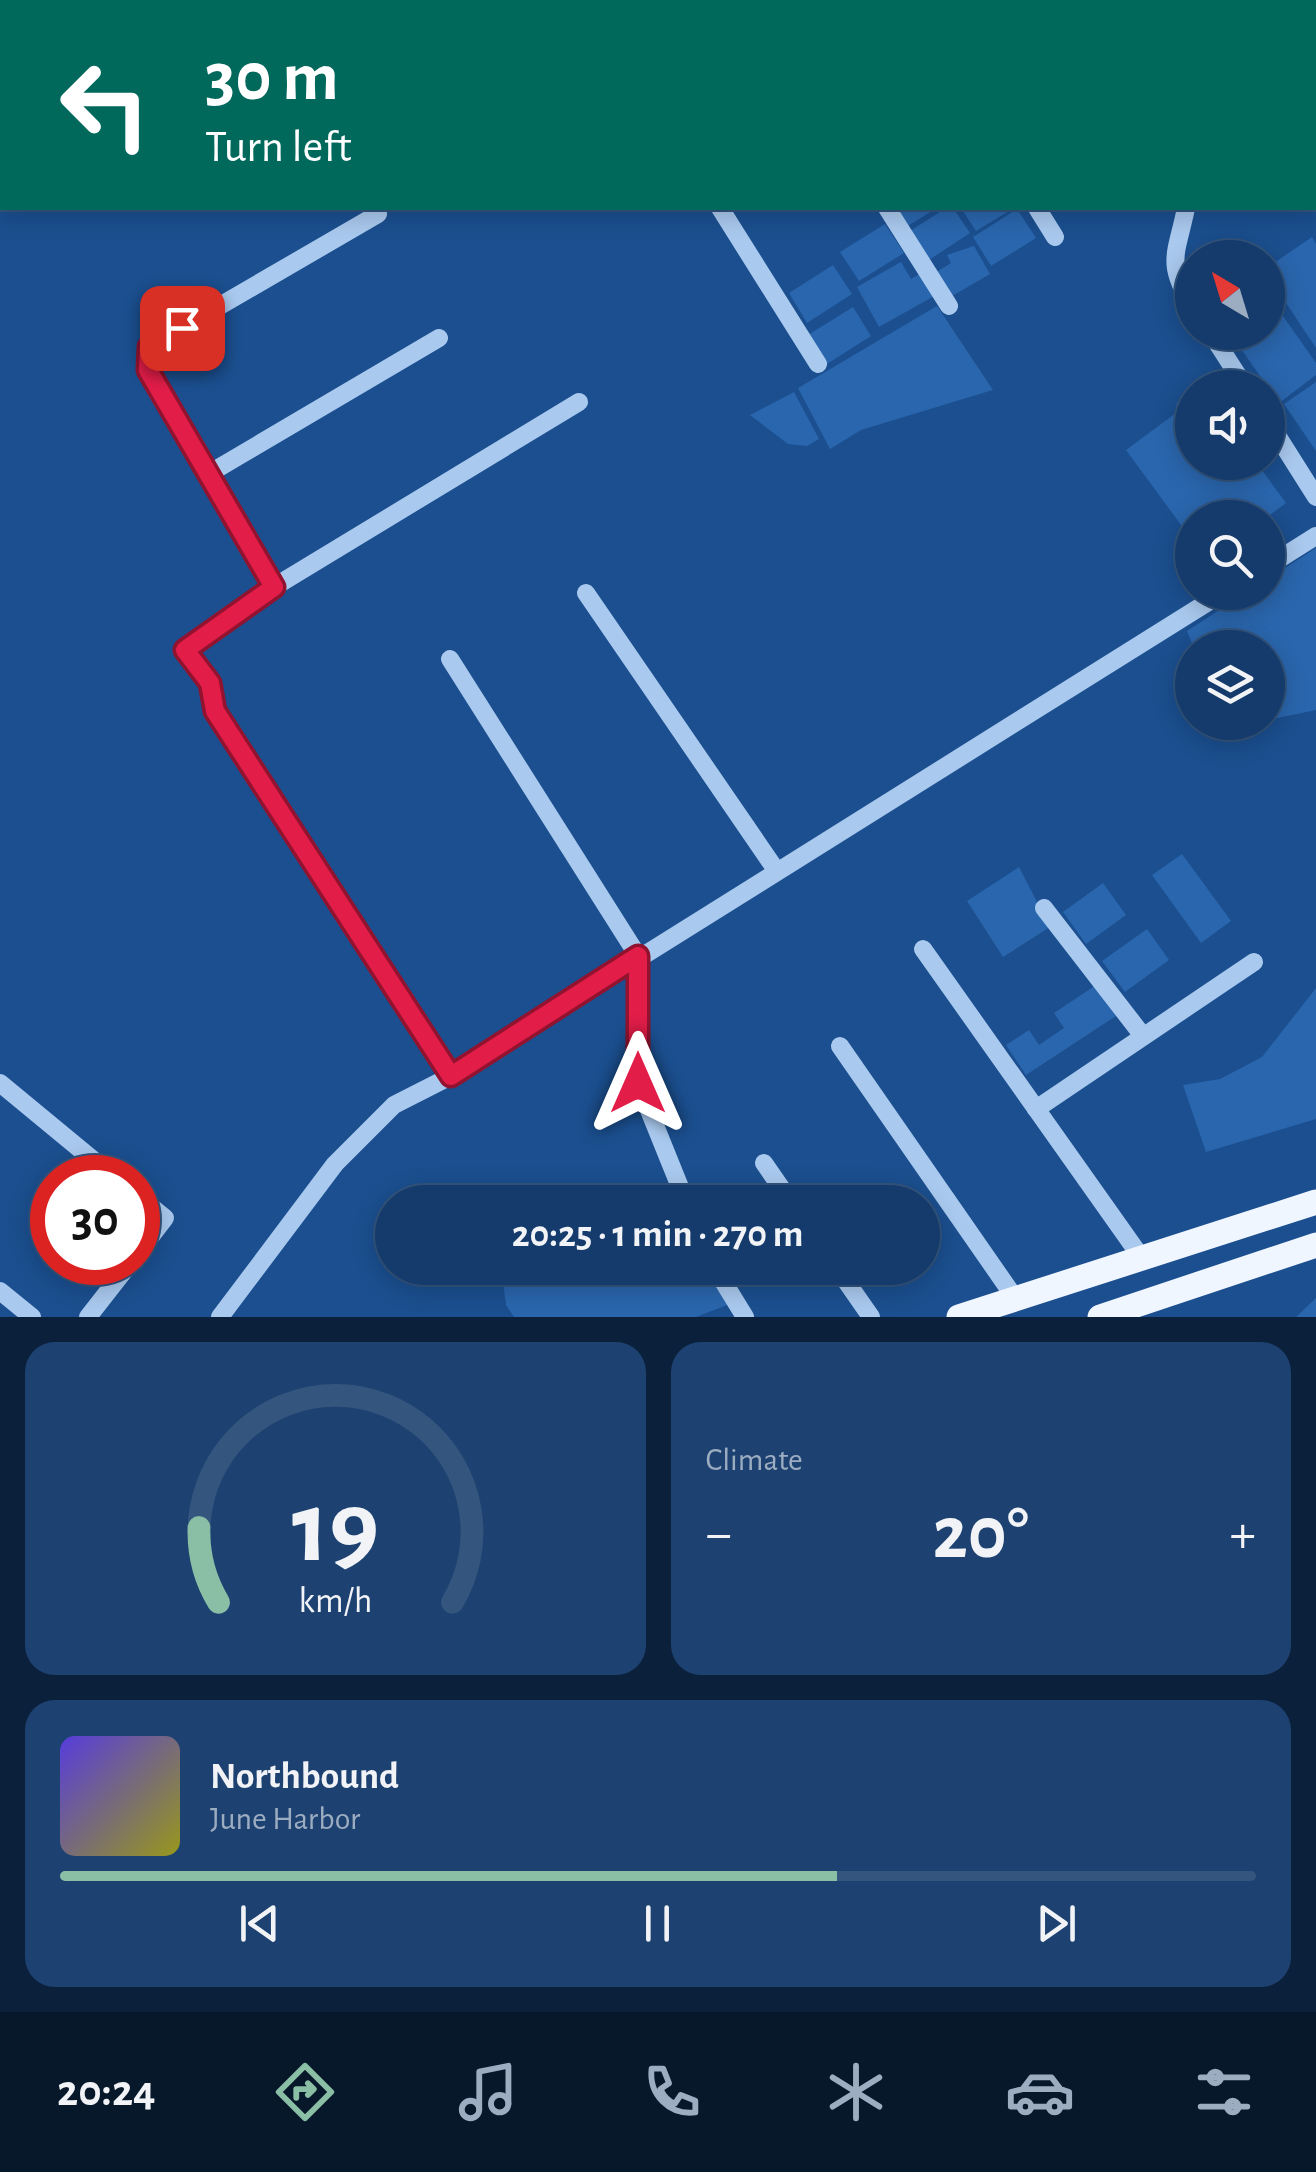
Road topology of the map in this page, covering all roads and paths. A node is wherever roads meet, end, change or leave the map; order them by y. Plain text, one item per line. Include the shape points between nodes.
1 (721, 210) edge
2 (887, 210) edge
3 (1038, 210) edge
4 (1185, 210) edge
5 (378, 214) dead end
6 (1055, 236) dead end
7 (1178, 240) edge
8 (1175, 250) edge
9 (1175, 275) edge
10 (949, 306) dead end
11 (439, 338) dead end
12 (818, 364) dead end
13 (579, 402) dead end
14 (1285, 448) edge
15 (210, 474) junction
16 (1316, 497) edge
17 (1316, 536) edge
18 (1285, 555) edge
19 (274, 587) junction
20 (586, 593) dead end
21 (1195, 610) edge
22 (450, 659) dead end
23 (776, 870) junction
24 (1044, 908) dead end
25 (923, 949) dead end
26 (638, 956) junction
27 (1254, 962) dead end
28 (1143, 1036) junction
29 (840, 1046) dead end
30 (451, 1076) junction
31 (0, 1083) edge
32 (1036, 1109) junction
33 (88, 1155) edge
34 (764, 1163) dead end
35 (679, 1185) edge
36 (780, 1185) edge
37 (1316, 1202) edge
38 (1316, 1245) edge
39 (1141, 1257) junction
40 (112, 1285) edge
41 (725, 1285) edge
42 (849, 1285) edge
43 (0, 1292) edge
44 (1016, 1298) junction
45 (32, 1317) edge
46 (88, 1317) edge
47 (220, 1317) edge
48 (745, 1317) edge
49 (872, 1317) edge
50 (959, 1317) edge
51 (1100, 1317) edge

1 - 12 street
2 - 10 street
3 - 6 street
4 - 7 street
5 - 15 street via 149,347 148,370
8 - 9 street
11 - 15 street
13 - 19 street
14 - 16 street
15 - 19 street
17 - 18 street
19 - 30 street via 185,650 210,683 215,711
20 - 23 street
21 - 23 street
22 - 26 street
23 - 26 street
24 - 28 street
25 - 32 street
26 - 30 street
26 - 35 street via 638,1083
27 - 28 street
28 - 32 street
29 - 44 street
30 - 47 street via 394,1105 335,1164
31 - 33 street
32 - 39 street
34 - 36 street
37 - 39 main road
38 - 51 main road
39 - 44 main road
40 - 46 street
41 - 48 street
42 - 49 street
43 - 45 street
44 - 50 main road

